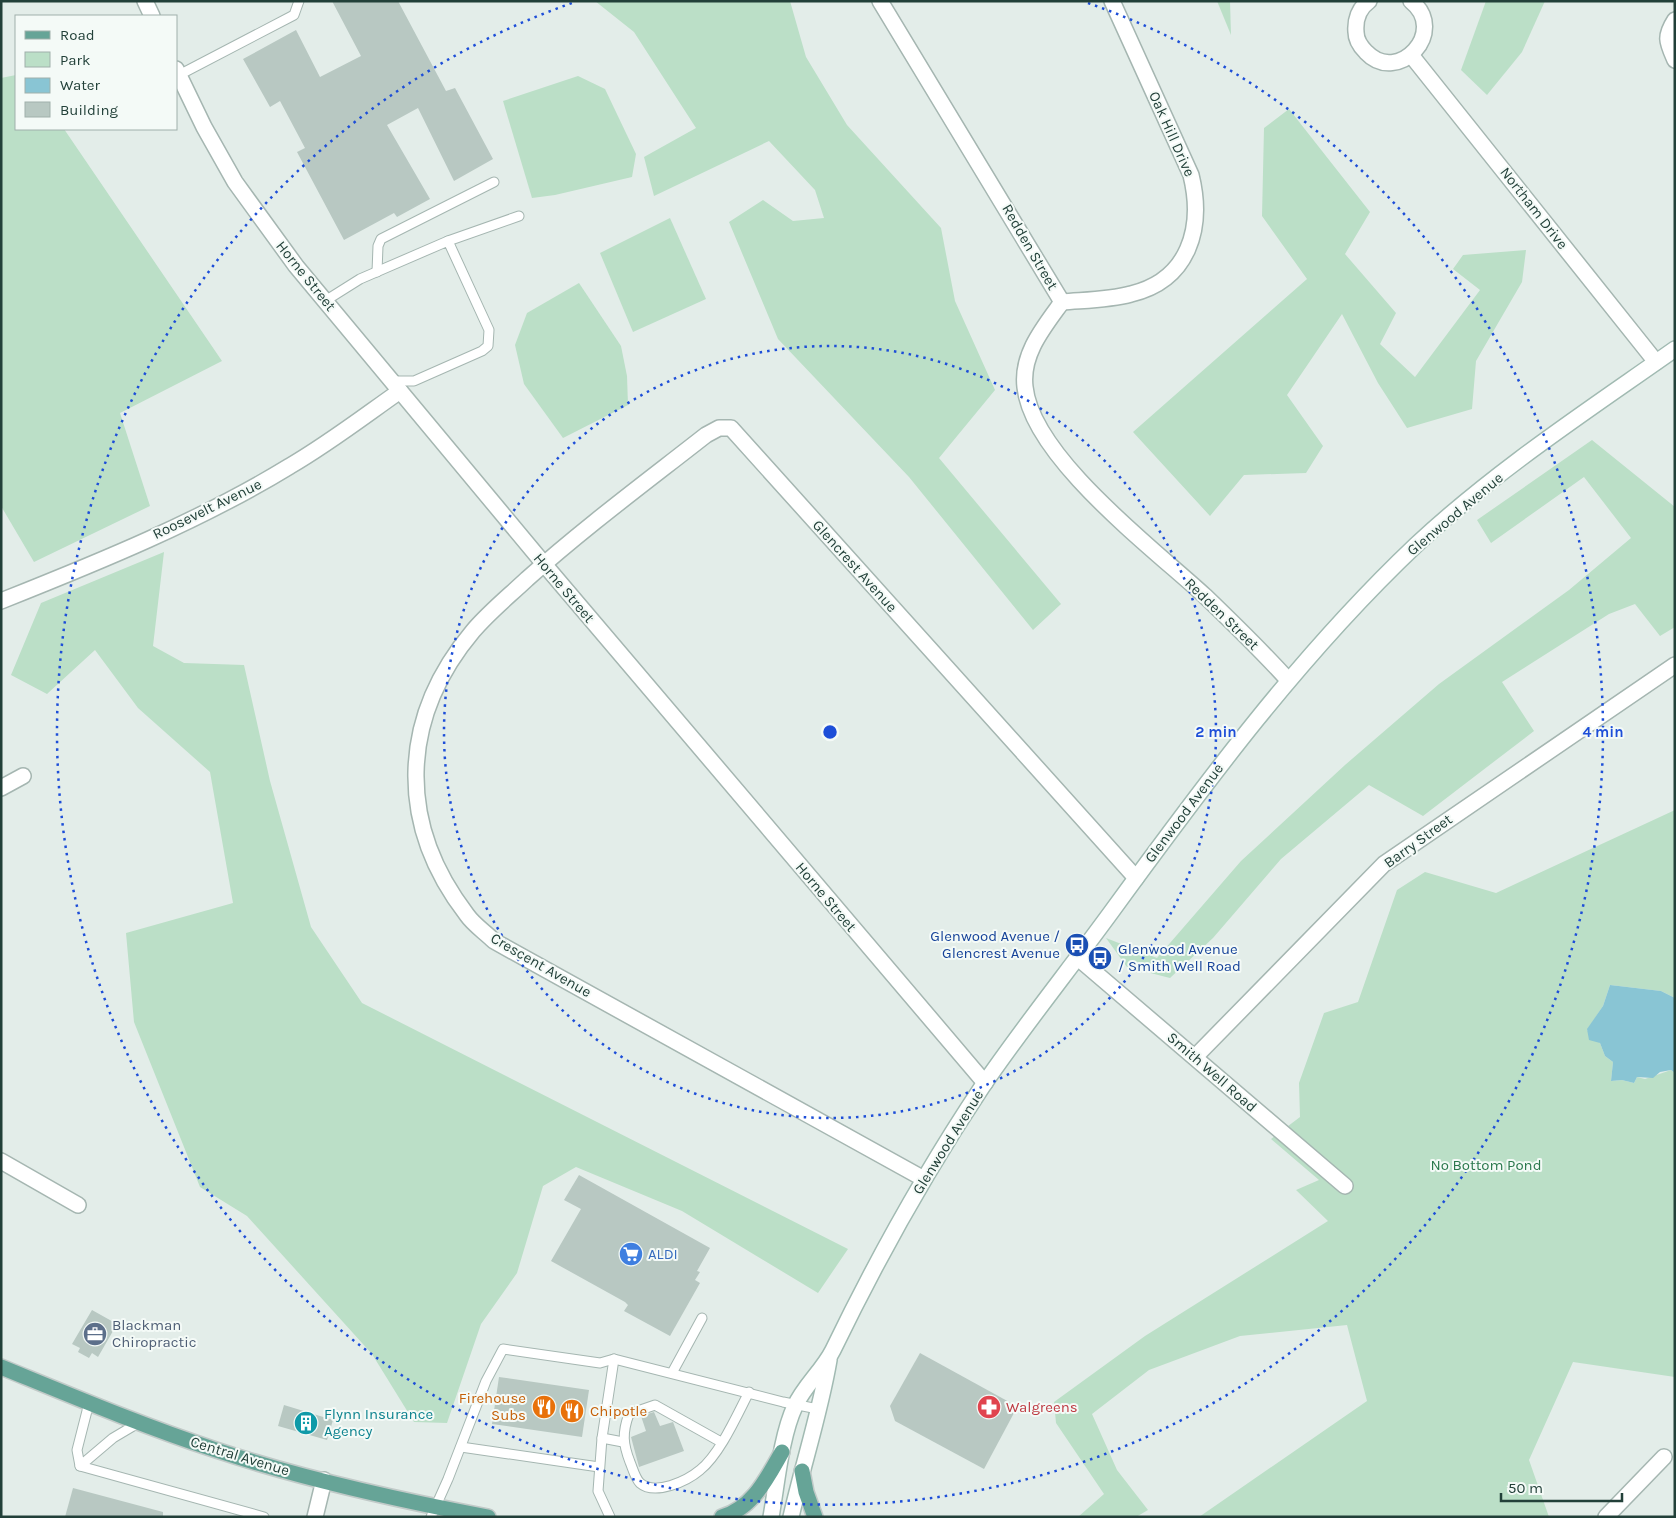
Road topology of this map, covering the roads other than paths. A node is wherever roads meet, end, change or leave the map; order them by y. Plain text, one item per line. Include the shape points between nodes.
1 (145, 1) edge
2 (299, 1) edge
3 (880, 1) edge
4 (1112, 1) edge
5 (1369, 1) edge
6 (1411, 1) edge
7 (152, 15) edge
8 (1675, 20) edge
9 (1411, 55) junction
10 (1675, 60) edge
11 (178, 72) edge
12 (494, 182) dead end
13 (519, 216) dead end
14 (448, 241) junction
15 (377, 272) junction
16 (325, 301) junction
17 (1062, 302) junction
18 (1675, 349) edge
19 (1656, 362) junction
20 (396, 386) junction
21 (544, 564) junction
22 (1, 601) edge
23 (1675, 665) edge
24 (1288, 680) junction
25 (23, 776) dead end
26 (1, 788) edge
27 (1136, 878) junction
28 (1078, 958) junction
29 (1195, 1057) junction
30 (985, 1084) junction
31 (1, 1161) edge
32 (924, 1178) junction
33 (1345, 1186) dead end
34 (78, 1205) dead end
35 (702, 1318) dead end
36 (830, 1356) junction
37 (614, 1359) junction
38 (1, 1367) edge
39 (672, 1373) junction
40 (749, 1392) junction
41 (89, 1403) junction
42 (795, 1405) junction
43 (818, 1408) junction
44 (140, 1422) junction
45 (602, 1438) junction
46 (622, 1442) junction
47 (721, 1442) junction
48 (461, 1446) junction
49 (782, 1452) junction
50 (1664, 1457) dead end
51 (80, 1466) junction
52 (599, 1467) junction
53 (802, 1471) junction
54 (324, 1480) junction
55 (435, 1514) edge
56 (264, 1517) edge
57 (315, 1517) edge
58 (488, 1517) edge
59 (610, 1517) edge
60 (722, 1517) edge
61 (771, 1517) edge
62 (791, 1517) edge
63 (815, 1517) edge
64 (1606, 1517) edge

1 - 7 street
2 - 11 lane via 294,15
3 - 17 street, Redden Street
4 - 17 street, Oak Hill Drive via 1191,175 1196,193 1196,226 1179,265 1166,279 1149,288 1113,298
5 - 9 street via 1358,14 1355,25 1361,47 1368,55 1384,62
6 - 9 street via 1421,14 1424,25 1423,36
8 - 10 street via 1667,31
9 - 19 street, Northam Drive
11 - 16 street, Horne Street via 235,182
12 - 15 lane via 381,239
13 - 14 lane
14 - 15 lane
14 - 20 lane via 489,330 488,346 414,381
15 - 16 lane
16 - 20 street, Horne Street
17 - 24 street, Redden Street via 1038,336 1026,366 1024,385 1027,403 1044,436 1066,466 1206,597
18 - 19 street, Glenwood Avenue
19 - 24 street, Glenwood Avenue via 1567,425 1445,520 1362,600
20 - 21 street, Horne Street
20 - 22 street, Roosevelt Avenue via 297,462 240,494 166,530
21 - 27 street, Glencrest Avenue via 706,434 719,428 730,428
21 - 30 street, Horne Street
21 - 32 street, Crescent Avenue via 473,632 434,692 422,730 415,768 417,807 427,846 445,881 468,916 494,940
23 - 29 street, Barry Street via 1384,864
24 - 27 street, Glenwood Avenue
25 - 26 street
27 - 28 street, Glenwood Avenue
28 - 29 street, Smith Well Road
28 - 30 street, Glenwood Avenue
29 - 33 street, Smith Well Road
30 - 32 street, Glenwood Avenue
31 - 34 street
32 - 36 street, Glenwood Avenue via 876,1263
35 - 39 lane
36 - 42 street, Glenwood Avenue
36 - 43 street, Glenwood Avenue
37 - 39 lane
37 - 45 lane
37 - 48 lane via 600,1363 503,1349 486,1381
38 - 41 main road, Central Avenue
39 - 40 lane
40 - 42 lane
40 - 47 lane
41 - 44 main road, Central Avenue
41 - 51 lane via 78,1450
42 - 43 lane
42 - 49 street, Glenwood Avenue
43 - 53 street, Glenwood Avenue
44 - 51 lane via 113,1438
44 - 54 main road, Central Avenue via 217,1451
45 - 46 lane
45 - 52 lane
46 - 47 lane via 629,1414 655,1405
46 - 47 lane via 637,1479 652,1489 690,1477 701,1470
48 - 52 lane
48 - 55 lane
49 - 60 main road via 762,1488 743,1507
49 - 61 street, Glenwood Avenue
50 - 64 street
51 - 56 lane
52 - 59 lane via 598,1491
53 - 62 street, Glenwood Avenue
53 - 63 main road
54 - 55 main road, Central Avenue
54 - 57 street
55 - 58 main road, Central Avenue

